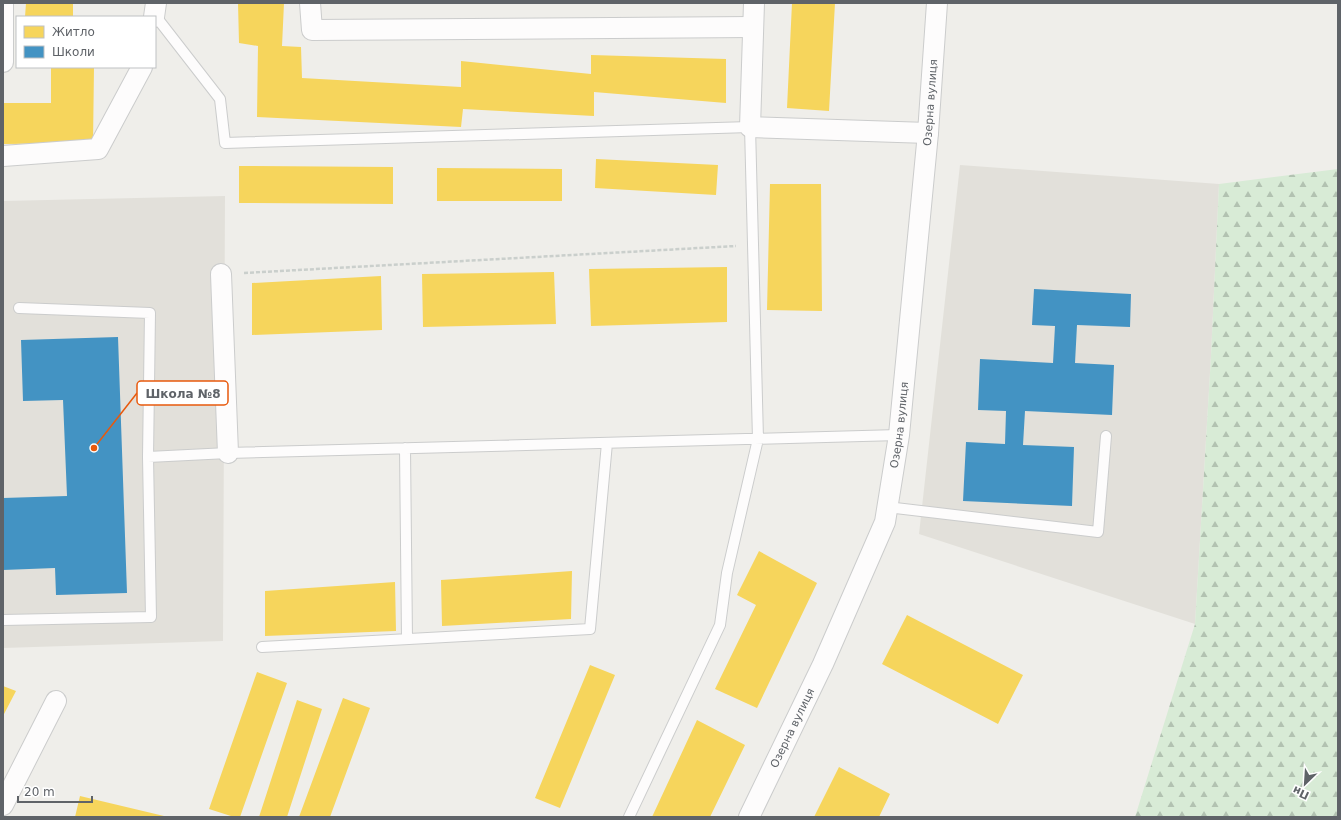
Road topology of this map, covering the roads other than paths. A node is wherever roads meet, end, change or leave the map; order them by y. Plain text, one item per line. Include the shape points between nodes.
1 (3, 3) edge
2 (310, 3) edge
3 (754, 3) edge
4 (937, 3) edge
5 (155, 11) edge
6 (753, 27) junction
7 (3, 62) edge
8 (141, 68) edge
9 (750, 127) junction
10 (928, 133) junction
11 (3, 156) edge
12 (221, 274) road end
13 (19, 308) dead end
14 (899, 435) junction
15 (1106, 436) dead end
16 (758, 439) junction
17 (607, 443) junction
18 (405, 448) junction
19 (228, 453) junction
20 (148, 457) junction
21 (887, 507) junction
22 (3, 620) edge
23 (407, 639) junction
24 (262, 647) dead end
25 (56, 701) dead end
26 (3, 805) edge
27 (629, 817) edge
28 (749, 817) edge

1 - 7 street
2 - 6 street via 312,30
3 - 6 street
4 - 10 street, Озерна вулиця
5 - 9 lane via 220,100 225,144
6 - 9 street
8 - 11 street via 98,149
9 - 10 street
9 - 16 lane
10 - 14 street, Озерна вулиця
12 - 19 street
13 - 20 lane via 150,313
14 - 16 lane
14 - 21 street, Озерна вулиця
15 - 21 lane via 1098,532
16 - 17 lane
16 - 27 lane via 727,573 720,624
17 - 18 lane
17 - 23 lane via 590,629
18 - 19 lane
18 - 23 lane
19 - 20 lane
20 - 22 lane via 151,617
21 - 28 street, Озерна вулиця via 885,522 823,664
23 - 24 lane
25 - 26 street

